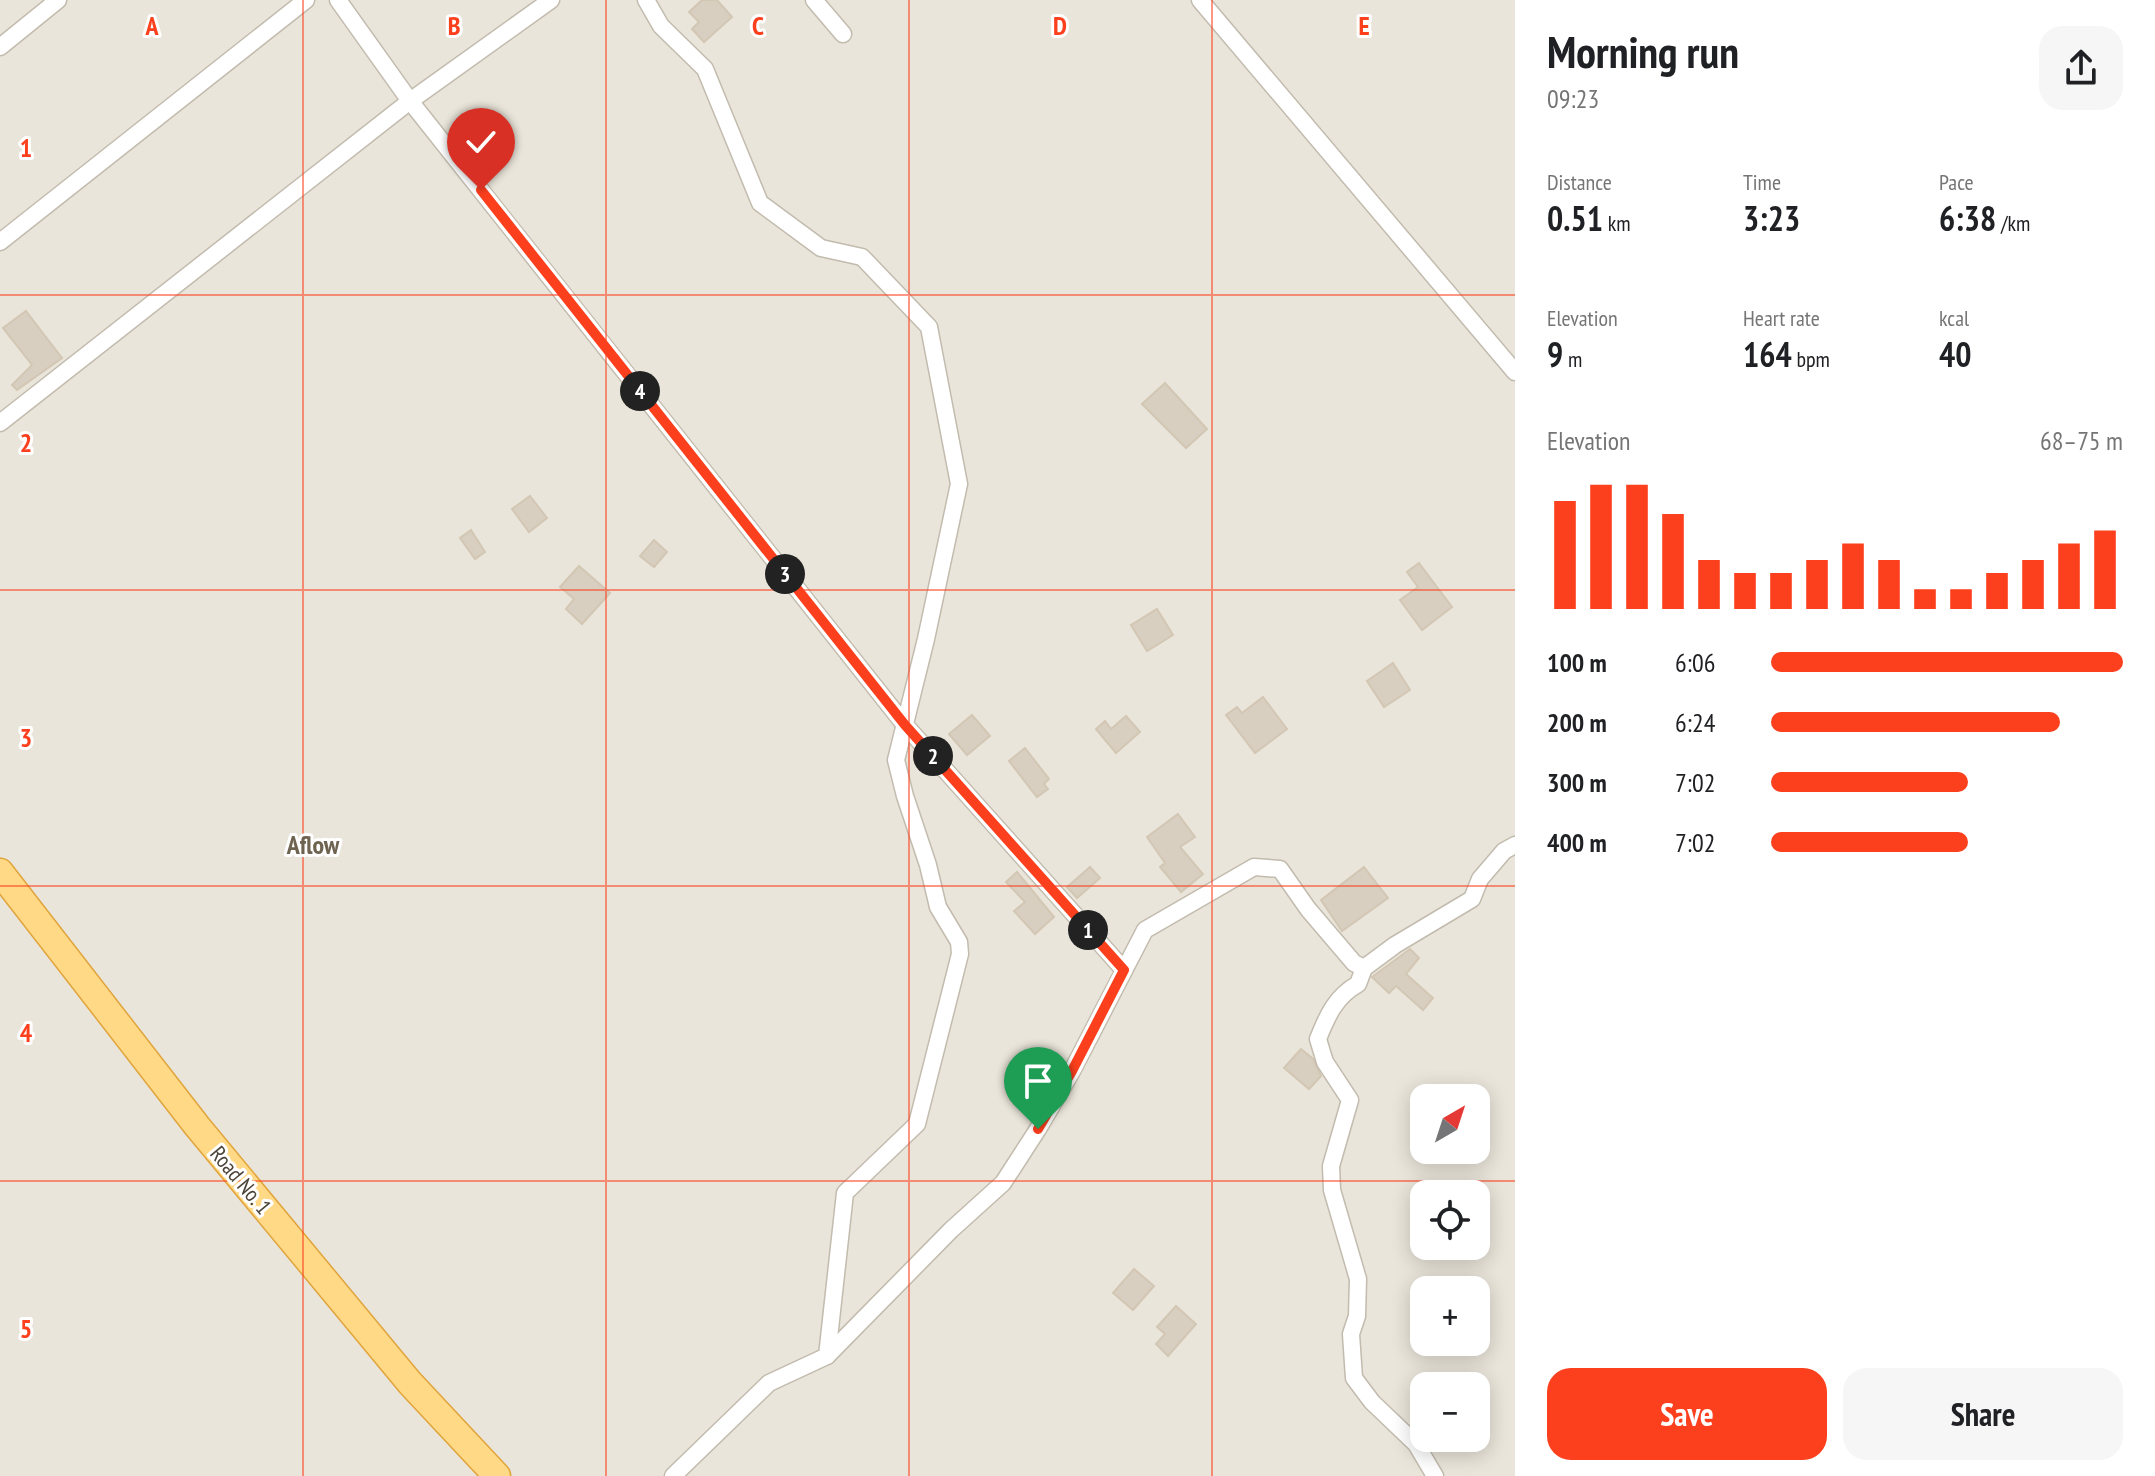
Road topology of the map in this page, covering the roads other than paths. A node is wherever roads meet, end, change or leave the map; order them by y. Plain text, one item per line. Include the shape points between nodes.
1 (58, 0) edge
2 (306, 0) edge
3 (338, 0) edge
4 (551, 0) edge
5 (646, 0) edge
6 (814, 0) edge
7 (1200, 0) edge
8 (843, 34) dead end
9 (0, 47) edge
10 (410, 101) junction
11 (0, 242) edge
12 (1515, 372) edge
13 (0, 423) edge
14 (905, 725) junction
15 (1515, 845) edge
16 (1, 875) edge
17 (1364, 968) junction
18 (1124, 970) junction
19 (827, 1356) junction
20 (497, 1476) edge
21 (673, 1476) edge
22 (1435, 1476) edge

1 - 9 street
2 - 11 street
3 - 10 street
4 - 10 street
5 - 14 street via 661,26 705,69 760,203 821,248 862,257 929,327 959,484
6 - 8 street
7 - 12 street
10 - 13 street
10 - 14 street
14 - 18 street
14 - 19 street via 896,760 938,907 959,942 960,954 917,1124 845,1193
15 - 17 street via 1480,879 1472,899
16 - 20 highway, Road No. 1 via 197,1126 410,1383
17 - 18 street via 1308,909 1280,869 1254,867 1145,930
17 - 22 street via 1358,984 1331,1009 1318,1039 1325,1062 1350,1100 1331,1166 1332,1190 1358,1279 1351,1334 1354,1378 1416,1444
18 - 19 street via 1072,1071 1003,1183
19 - 21 street via 769,1383

